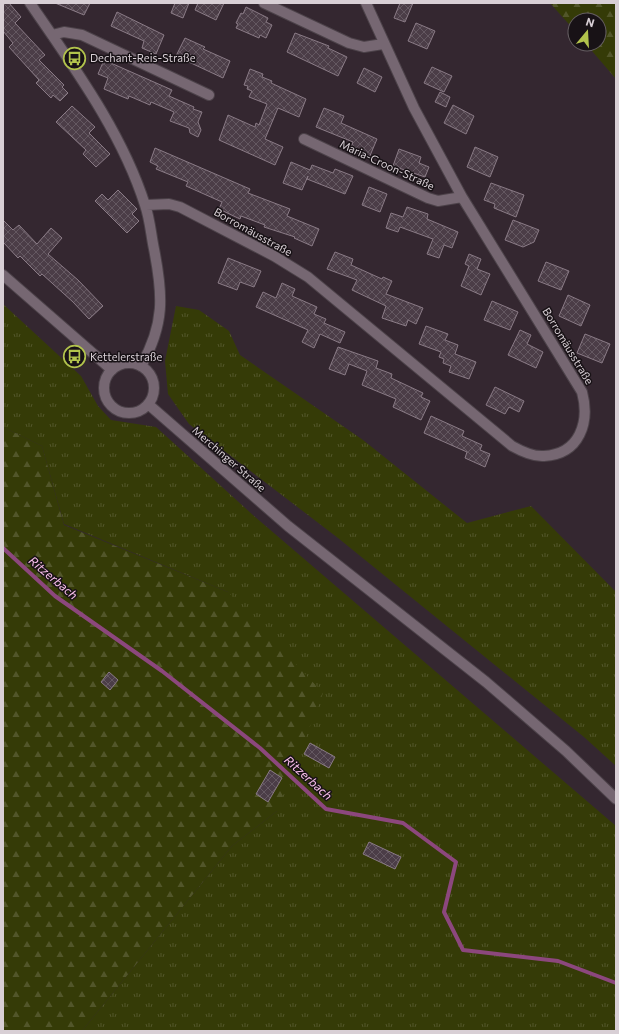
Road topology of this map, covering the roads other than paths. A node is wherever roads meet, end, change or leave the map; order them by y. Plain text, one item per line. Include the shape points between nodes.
1 (30, 3) edge
2 (264, 3) edge
3 (366, 3) edge
4 (52, 35) junction
5 (383, 44) junction
6 (209, 95) dead end
7 (304, 139) dead end
8 (462, 197) junction
9 (146, 205) junction
10 (3, 275) edge
11 (141, 366) junction
12 (112, 370) junction
13 (148, 404) junction
14 (616, 799) edge

1 - 4 street
2 - 5 street via 349,43 364,47
3 - 5 street, Borromäusstraße
4 - 6 street via 64,32 82,35
4 - 9 street via 112,130
5 - 8 street, Borromäusstraße
7 - 8 street, Maria-Croon-Straße via 428,198 438,201
8 - 9 street, Borromäusstraße via 582,392 586,406 579,436 572,446 558,454 543,456 526,453 512,446 314,282 274,256 180,207 169,204
9 - 11 street via 160,282 161,305 154,342
10 - 12 street
11 - 12 street via 126,363
11 - 13 street via 154,383 152,398
12 - 13 street via 104,384 107,400 112,406 126,413 135,412
13 - 14 street, Merchinger Straße via 295,531 486,682 566,751

